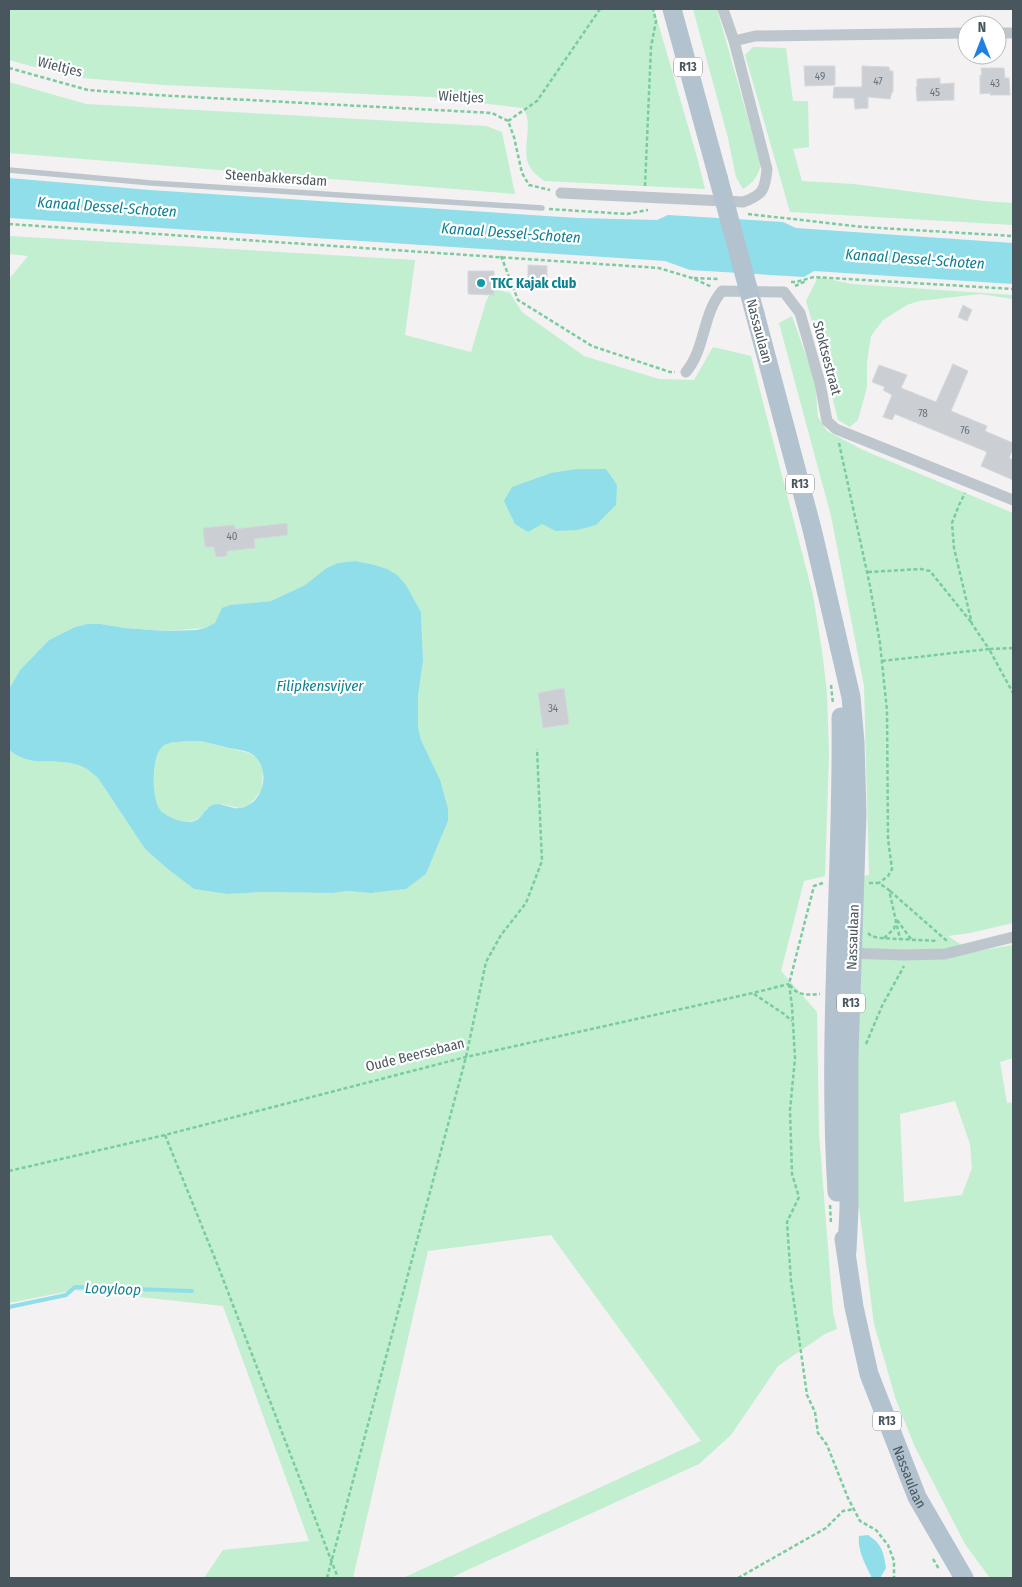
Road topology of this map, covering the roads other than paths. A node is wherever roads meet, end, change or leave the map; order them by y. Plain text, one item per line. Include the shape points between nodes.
1 (672, 9) edge
2 (723, 9) edge
3 (957, 33) edge
4 (734, 41) junction
5 (9, 170) edge
6 (561, 193) road end
7 (542, 208) road end
8 (686, 372) road end
9 (1013, 500) edge
10 (1013, 938) edge
11 (845, 952) junction
12 (964, 1578) edge

1 - 11 main road, Nassaulaan / R13, bridge via 812,530 851,697 857,814
2 - 4 street
3 - 4 street via 755,36
4 - 6 street via 768,169 766,186 755,198 743,202
5 - 7 lane, Steenbakkersdam
8 - 9 street, Stoktsestraat via 695,361 714,300 722,291 784,292 800,314 828,421 836,429
10 - 11 street via 945,954 904,956
11 - 12 main road, Nassaulaan / R13 via 833,1053 834,1132 838,1210 854,1307 869,1374 917,1498

